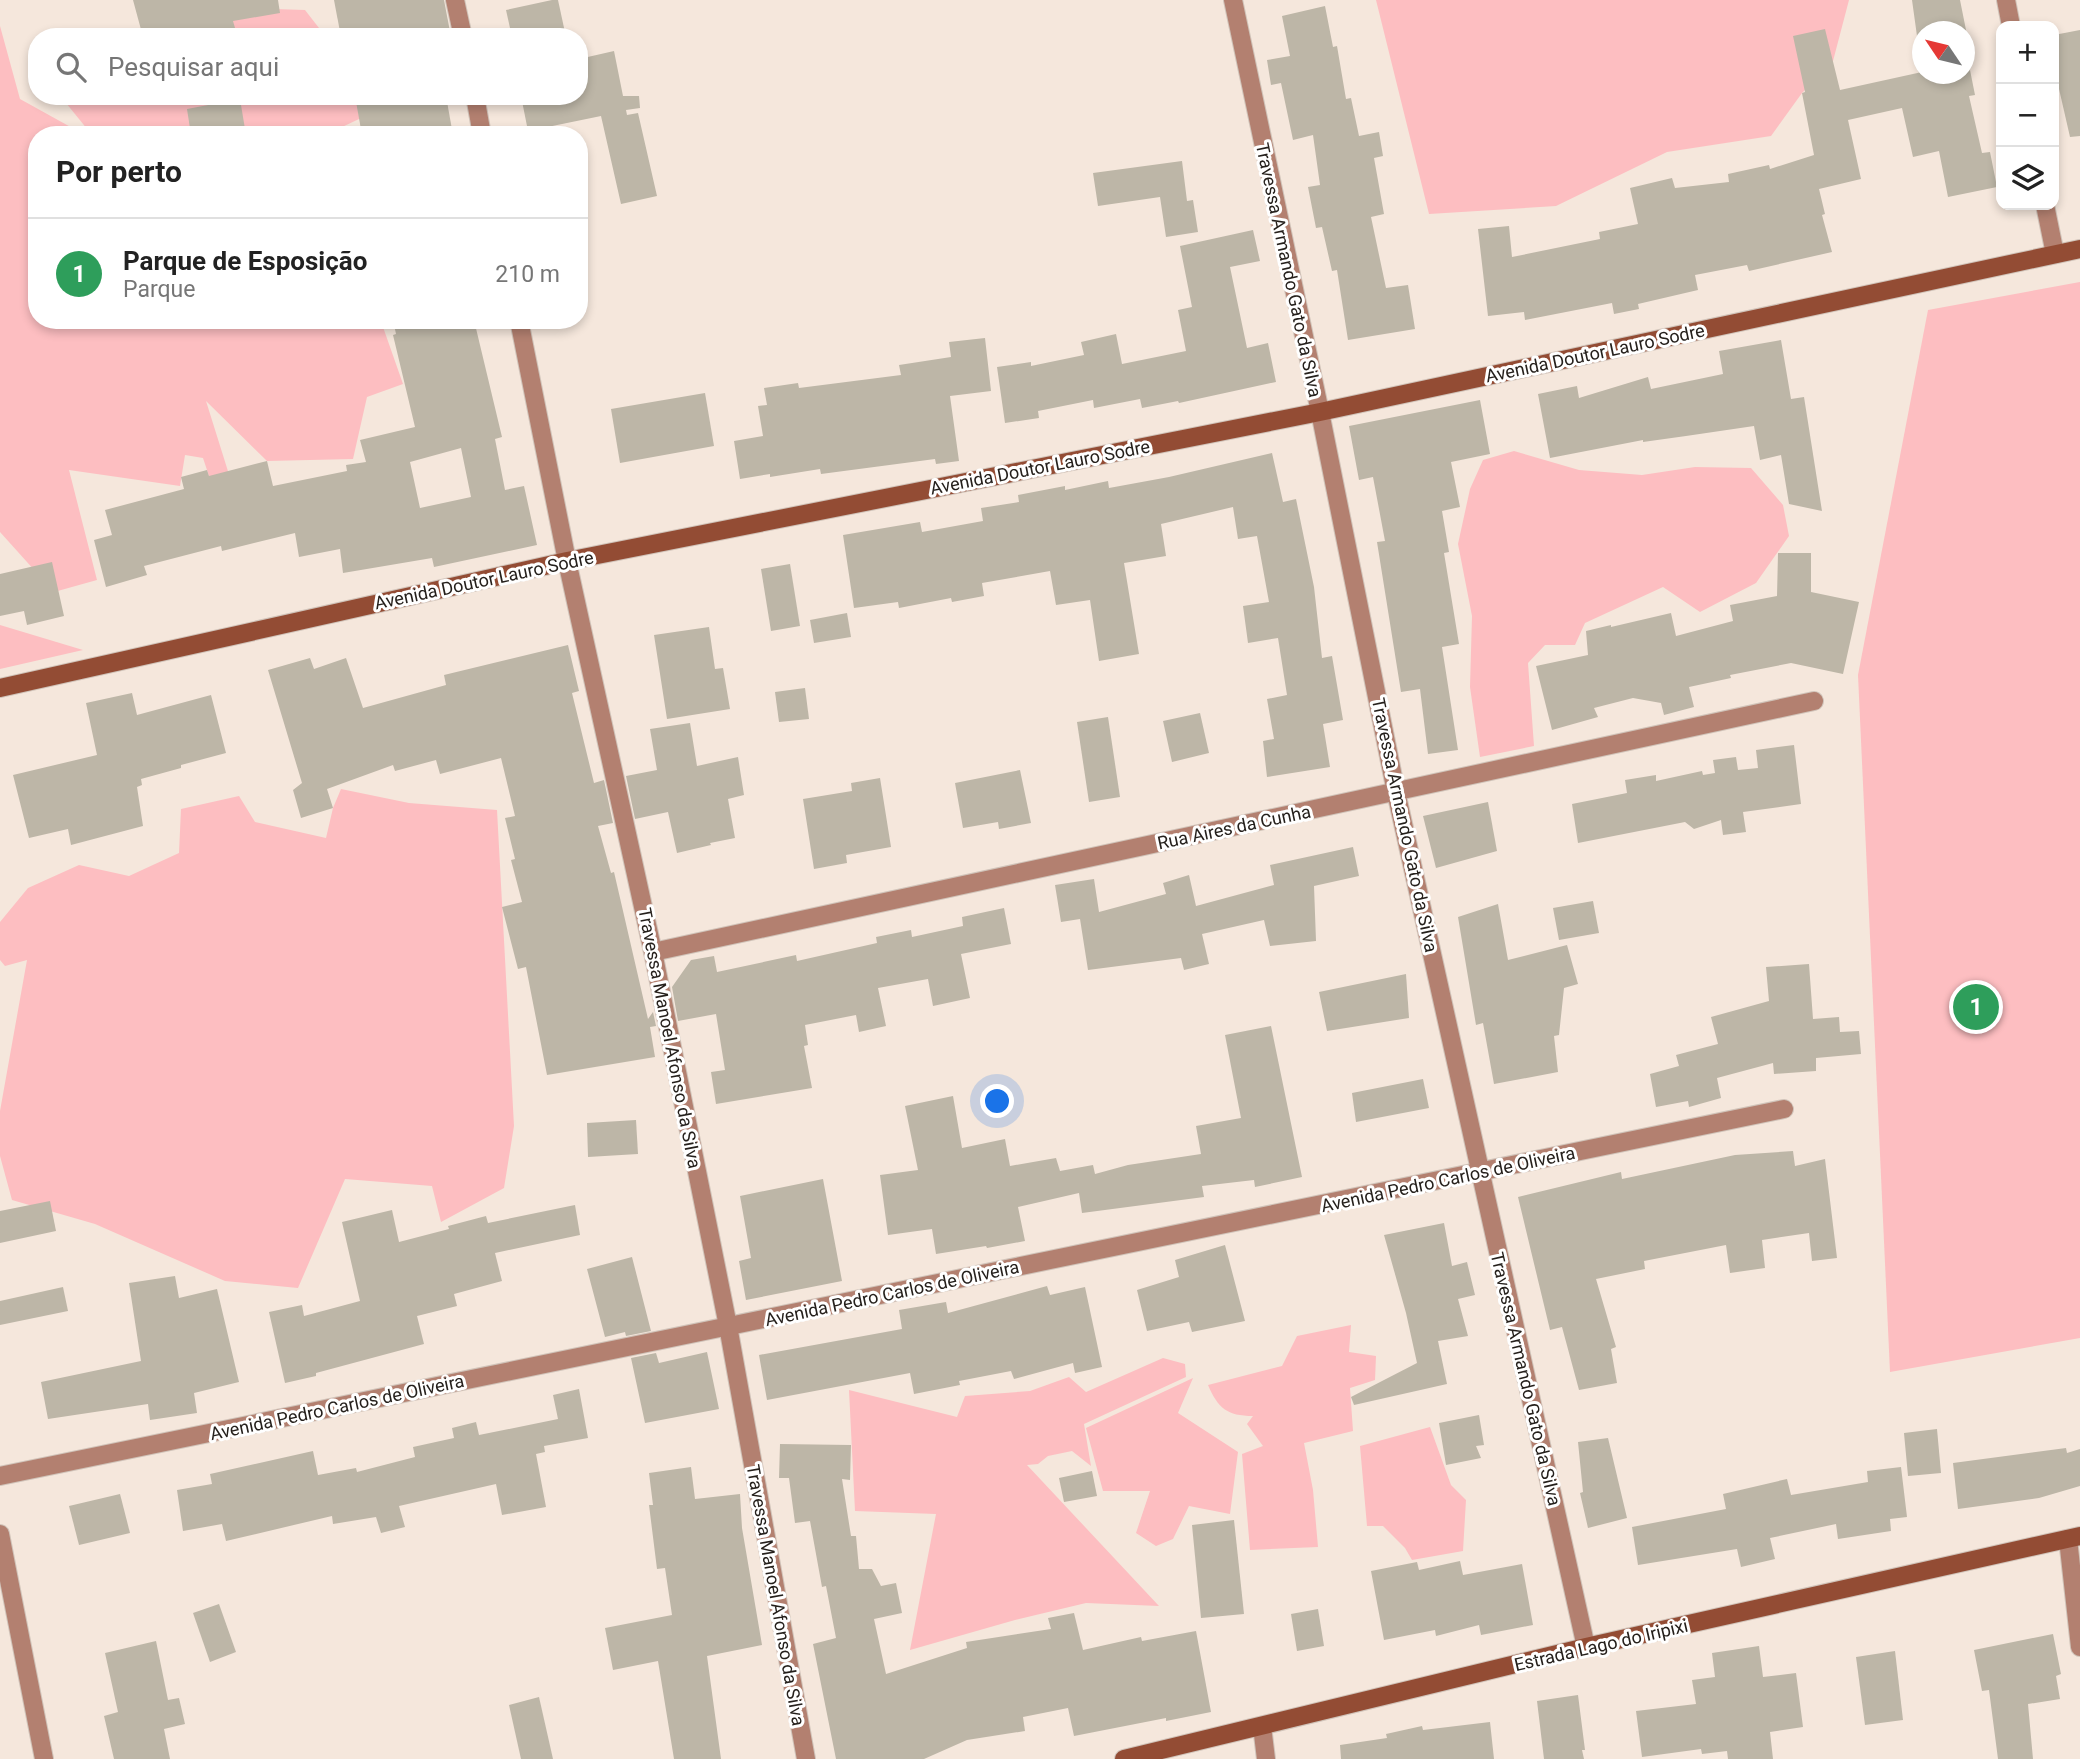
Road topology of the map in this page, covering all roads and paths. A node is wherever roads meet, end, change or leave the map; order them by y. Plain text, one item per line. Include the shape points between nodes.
1 (455, 0) edge
2 (1233, 0) edge
3 (2006, 0) edge
4 (2010, 21) edge
5 (461, 28) edge
6 (477, 105) edge
7 (480, 126) edge
8 (2046, 210) edge
9 (2080, 249) edge
10 (2055, 254) junction
11 (521, 329) edge
12 (1320, 412) junction
13 (568, 561) junction
14 (0, 688) edge
15 (1814, 701) dead end
16 (1396, 792) junction
17 (653, 952) junction
18 (1784, 1109) dead end
19 (1480, 1173) junction
20 (728, 1326) junction
21 (0, 1476) edge
22 (0, 1534) edge
23 (2074, 1537) edge
24 (1586, 1647) junction
25 (2080, 1647) edge
26 (1262, 1726) junction
27 (44, 1759) edge
28 (806, 1759) edge
29 (1124, 1759) edge
30 (1266, 1759) edge

1 - 5 street
2 - 12 street, Travessa Armando Gato da Silva
3 - 4 street
6 - 7 street
8 - 10 street
9 - 10 street, Avenida Doutor Lauro Sodre
10 - 12 street, Avenida Doutor Lauro Sodre
11 - 13 street, Travessa Manoel Afonso da Silva
12 - 13 street, Avenida Doutor Lauro Sodre
12 - 16 street, Travessa Armando Gato da Silva
13 - 14 street, Avenida Doutor Lauro Sodre
13 - 17 street, Travessa Manoel Afonso da Silva
15 - 16 street, Rua Aires da Cunha
16 - 17 street, Rua Aires da Cunha
16 - 19 street, Travessa Armando Gato da Silva
17 - 20 street, Travessa Manoel Afonso da Silva
18 - 19 street, Avenida Pedro Carlos de Oliveira
19 - 20 street, Avenida Pedro Carlos de Oliveira
19 - 24 street, Travessa Armando Gato da Silva
20 - 21 street, Avenida Pedro Carlos de Oliveira
20 - 28 street, Travessa Manoel Afonso da Silva
22 - 27 street
23 - 24 street, Estrada Lago do Iripixi
23 - 25 street
24 - 26 street, Estrada Lago do Iripixi
26 - 29 street, Estrada Lago do Iripixi
26 - 30 street

